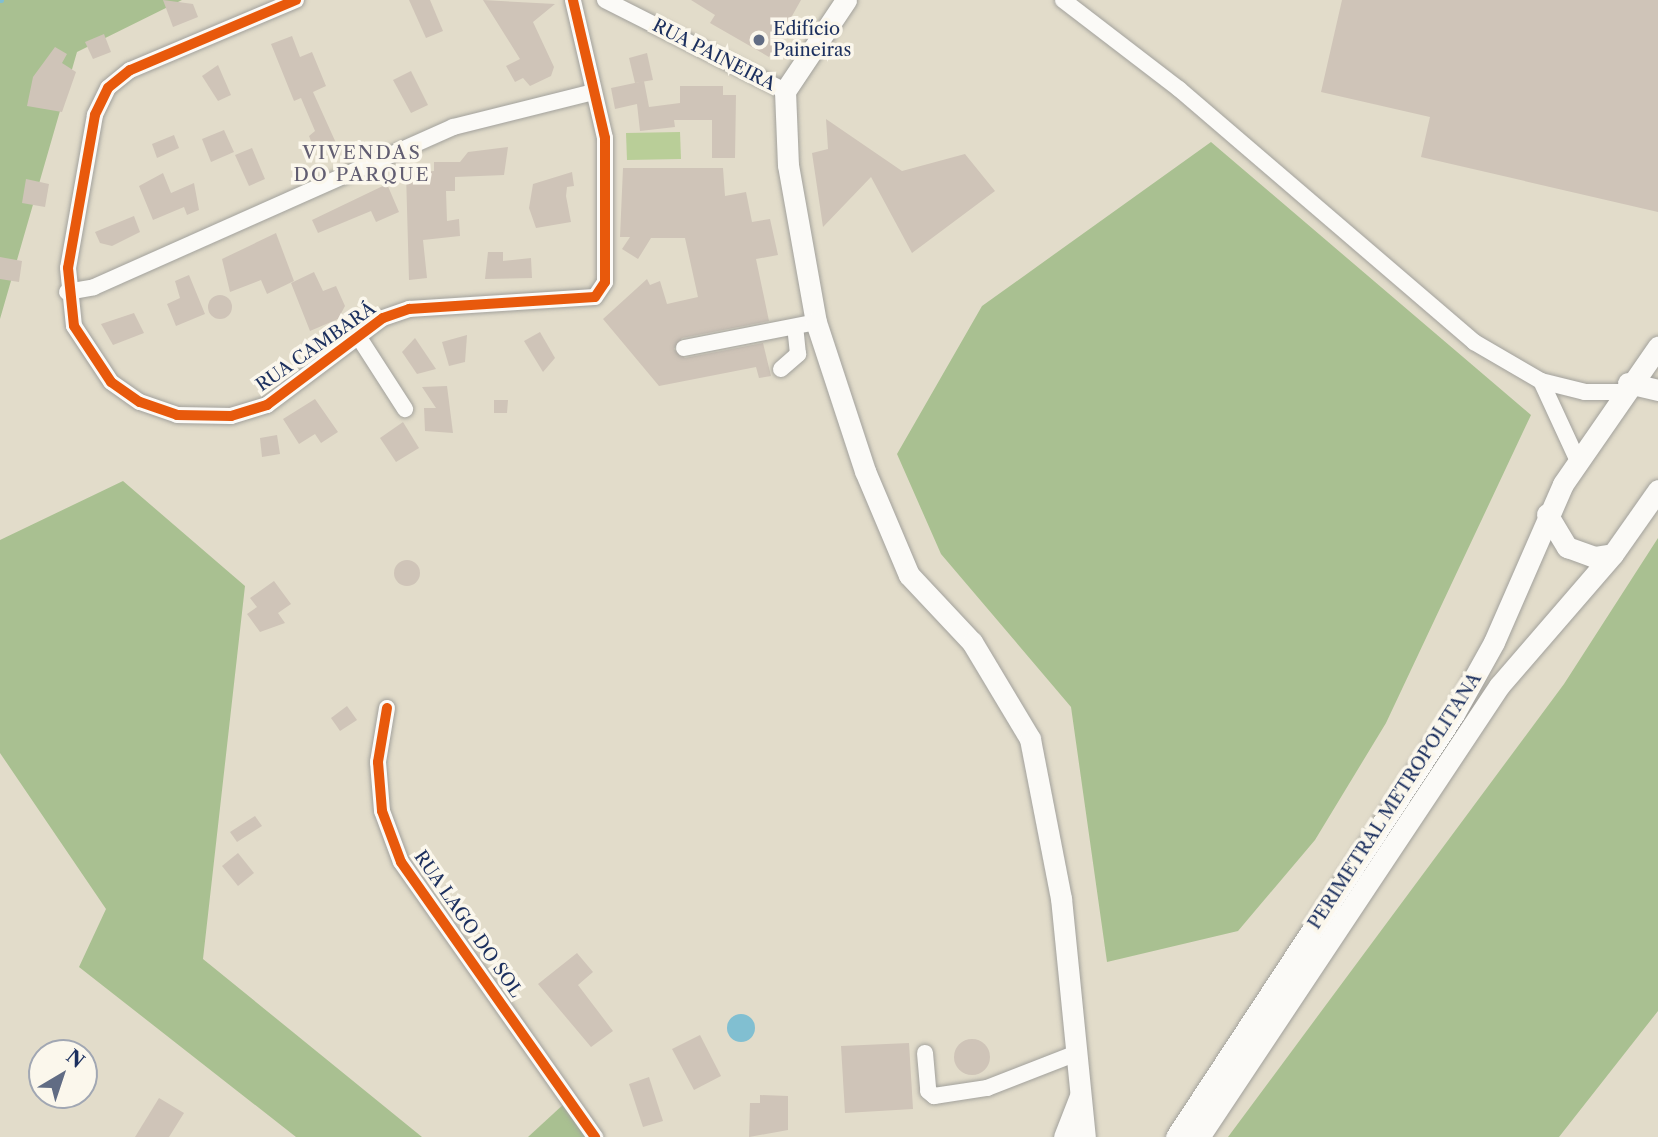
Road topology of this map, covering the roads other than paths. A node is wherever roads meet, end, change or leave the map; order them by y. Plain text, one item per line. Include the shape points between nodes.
1 (296, 0) edge
2 (573, 0) edge
3 (605, 0) edge
4 (846, 0) edge
5 (1063, 0) edge
6 (785, 91) junction
7 (593, 92) junction
8 (67, 292) junction
9 (816, 322) junction
10 (795, 327) junction
11 (358, 336) junction
12 (1658, 347) edge
13 (684, 348) dead end
14 (781, 369) dead end
15 (1541, 382) junction
16 (1625, 387) junction
17 (1658, 390) edge
18 (405, 410) dead end
19 (1577, 460) junction
20 (1658, 489) edge
21 (1547, 514) junction
22 (1613, 554) junction
23 (387, 708) dead end
24 (925, 1053) dead end
25 (1074, 1054) junction
26 (1080, 1096) junction
27 (595, 1137) edge
28 (1064, 1137) edge
29 (1085, 1137) edge
30 (1176, 1137) edge
31 (1199, 1137) edge

1 - 8 street, RUA CAMBARÁ via 130,70 108,88 95,115
2 - 7 street, RUA CAMBARÁ
3 - 6 street, RUA PAINEIRA
4 - 6 main road
5 - 15 street via 1179,89 1429,307
6 - 9 main road via 788,165
7 - 8 street via 453,127 104,283
7 - 11 street, RUA CAMBARÁ via 605,138 606,282 595,297 580,303 443,303 383,318
8 - 11 street, RUA CAMBARÁ via 74,326 111,382 140,402 177,415 231,416 267,405
9 - 10 street
9 - 25 main road via 865,471 909,575 972,642 1030,739 1061,898
10 - 13 street
10 - 14 street via 798,354
11 - 18 street
12 - 16 main road, PERIMETRAL METROPOLITANA
15 - 16 street via 1585,392
15 - 19 street
16 - 17 main road
16 - 19 main road, PERIMETRAL METROPOLITANA
19 - 21 main road, PERIMETRAL METROPOLITANA
20 - 22 main road, PERIMETRAL METROPOLITANA
21 - 22 main road via 1567,547 1585,555
21 - 30 main road, PERIMETRAL METROPOLITANA via 1494,642 1454,714
22 - 31 main road, PERIMETRAL METROPOLITANA via 1499,686
23 - 27 street, RUA LAGO DO SOL via 378,762 381,799 401,862
24 - 25 street via 928,1091 934,1096 987,1088
25 - 26 main road
26 - 28 main road
26 - 29 main road

